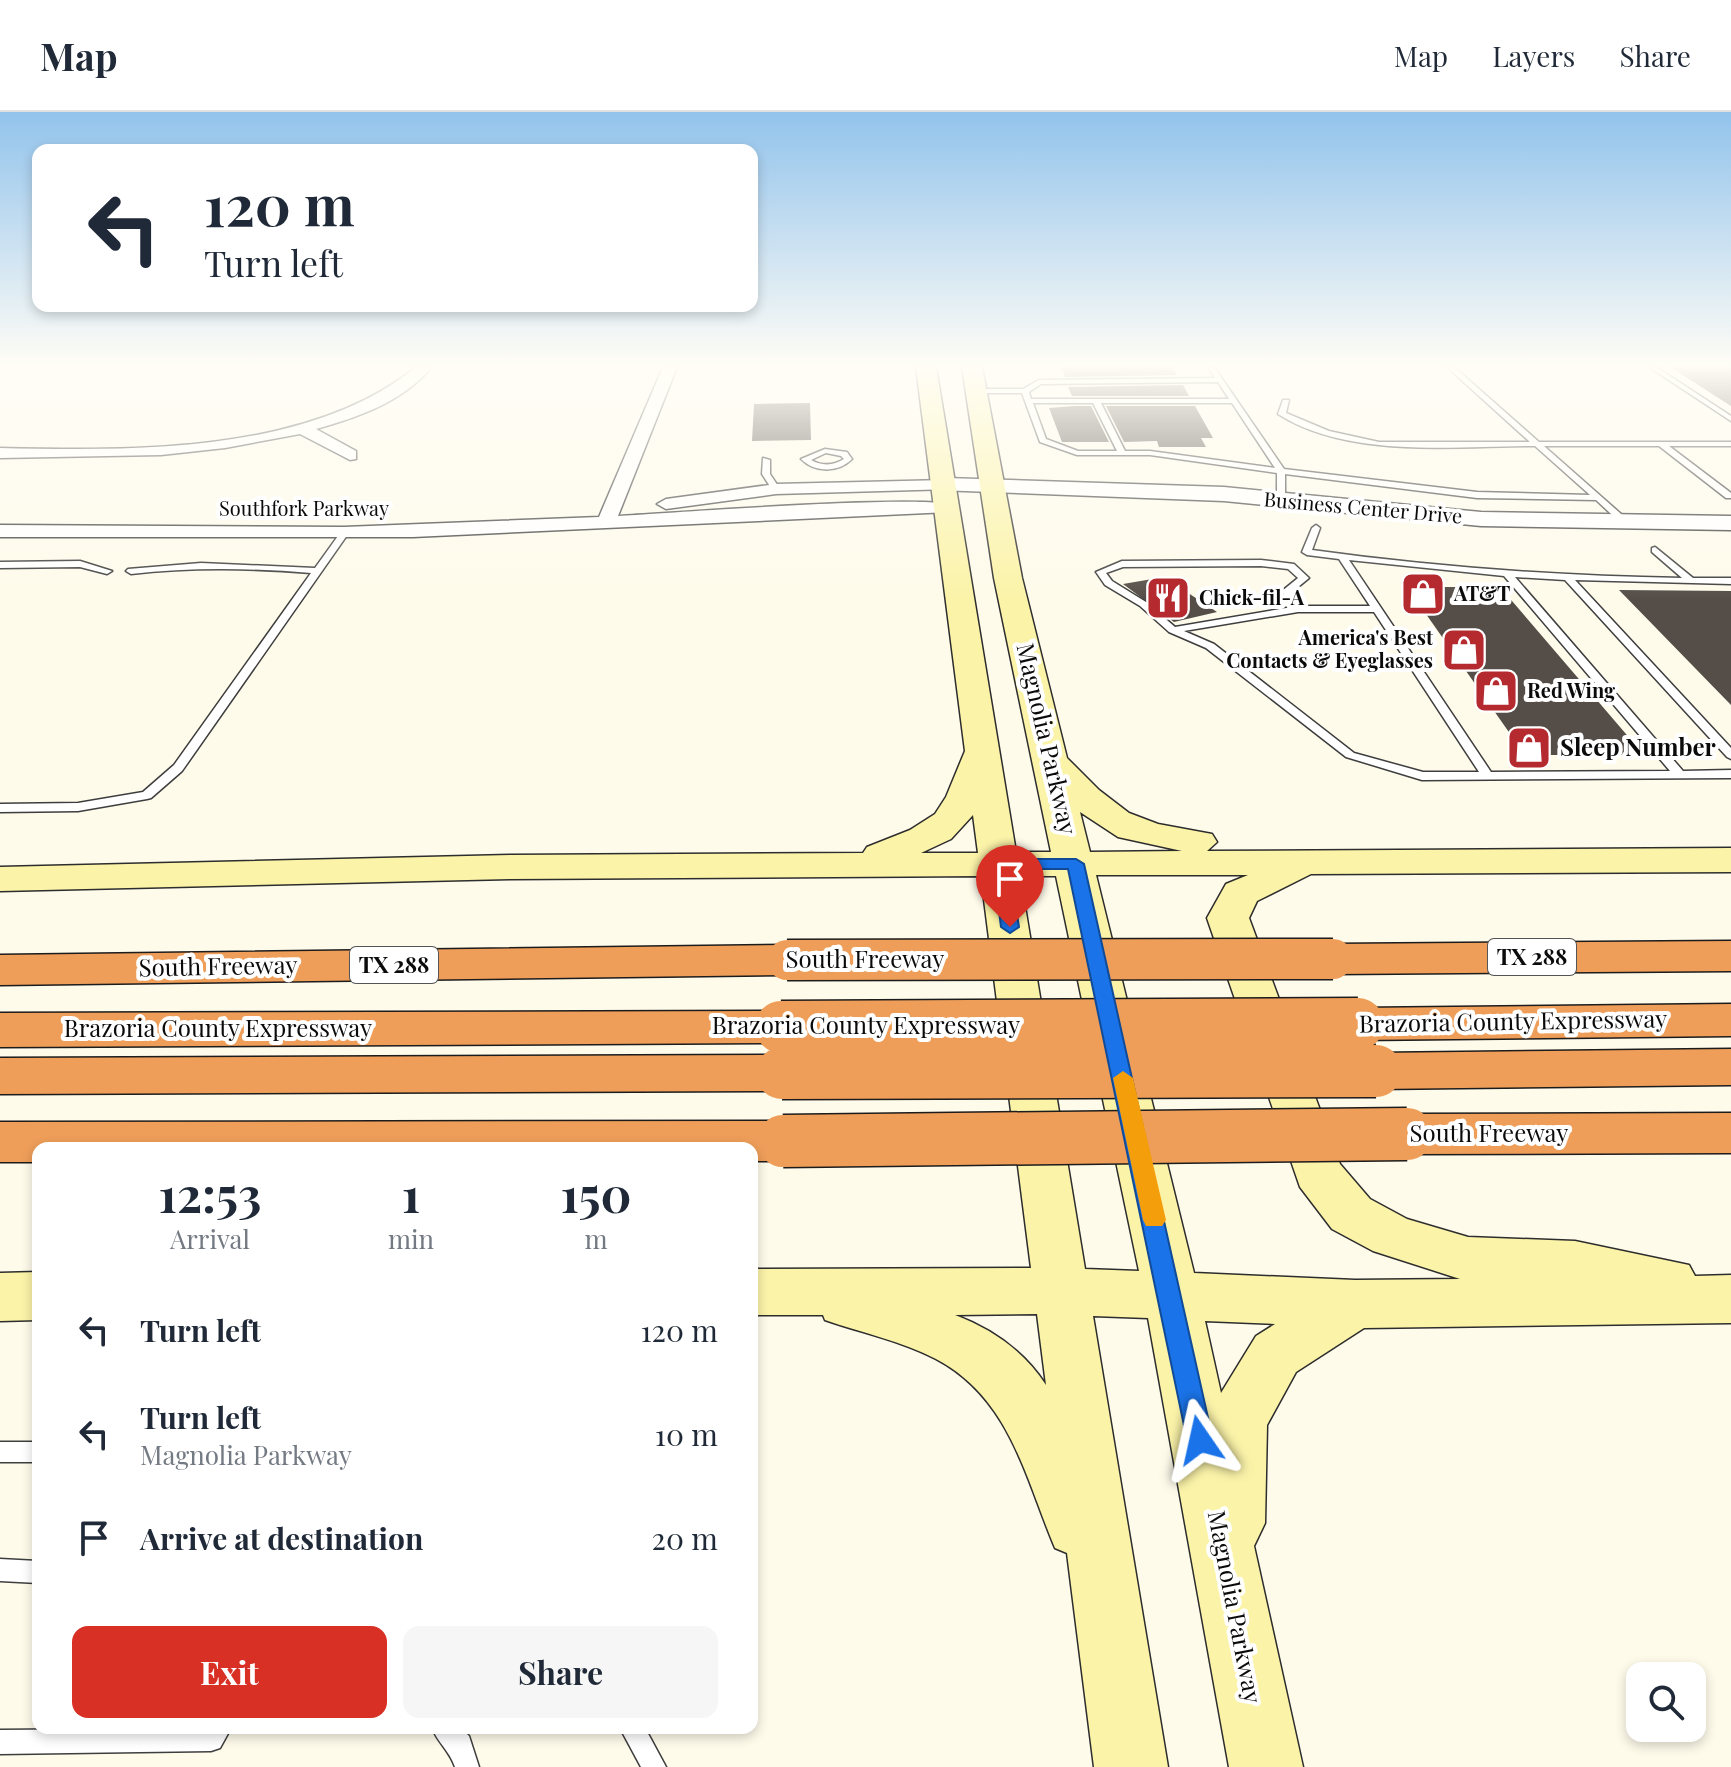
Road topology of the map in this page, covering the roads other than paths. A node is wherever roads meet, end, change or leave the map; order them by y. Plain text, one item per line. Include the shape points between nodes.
1 (208, 444) edge
2 (330, 444) edge
3 (638, 444) edge
4 (939, 444) edge
5 (985, 444) edge
6 (1054, 444) edge
7 (1118, 444) edge
8 (1263, 444) edge
9 (1538, 444) edge
10 (1660, 444) edge
11 (0, 453) edge
12 (1122, 453) junction
13 (350, 455) dead end
14 (766, 460) dead end
15 (1281, 470) junction
16 (776, 489) junction
17 (948, 496) junction
18 (992, 496) junction
19 (1729, 496) dead end
20 (1597, 498) junction
21 (1281, 500) junction
22 (607, 520) junction
23 (1626, 523) junction
24 (1731, 523) edge
25 (1316, 528) junction
26 (0, 531) edge
27 (346, 531) junction
28 (1344, 531) dead end
29 (1624, 549) dead end
30 (1686, 549) dead end
31 (1655, 550) junction
32 (1342, 557) junction
33 (0, 565) edge
34 (107, 571) dead end
35 (131, 571) dead end
36 (318, 571) junction
37 (1509, 576) junction
38 (1568, 578) junction
39 (1691, 581) junction
40 (1731, 581) edge
41 (1298, 609) junction
42 (1375, 609) junction
43 (1173, 630) junction
44 (982, 749) junction
45 (1731, 755) edge
46 (1052, 762) junction
47 (1679, 774) junction
48 (1731, 774) edge
49 (1488, 776) junction
50 (0, 808) edge
51 (1731, 860) edge
52 (1312, 861) junction
53 (1001, 864) junction
54 (1076, 864) junction
55 (853, 865) junction
56 (0, 879) edge
57 (1731, 956) edge
58 (0, 970) edge
59 (1731, 1020) edge
60 (0, 1030) edge
61 (781, 1050) junction
62 (1731, 1067) edge
63 (0, 1076) edge
64 (1731, 1133) edge
65 (0, 1142) edge
66 (810, 1291) junction
67 (1060, 1291) junction
68 (758, 1292) edge
69 (1731, 1292) edge
70 (1171, 1293) junction
71 (32, 1296) edge
72 (0, 1297) edge
73 (1731, 1299) edge
74 (1355, 1304) junction
75 (0, 1452) edge
76 (32, 1452) edge
77 (0, 1570) edge
78 (32, 1572) edge
79 (1231, 1592) junction
80 (1105, 1595) junction
81 (215, 1734) edge
82 (450, 1734) edge
83 (635, 1734) edge
84 (0, 1742) edge
85 (467, 1767) edge
86 (654, 1767) edge
87 (1131, 1767) edge
88 (1266, 1767) edge

1 - 11 street via 143,452
2 - 13 street
3 - 22 street
4 - 17 main road
5 - 18 main road, Magnolia Parkway
6 - 12 lane via 1077,453
7 - 12 lane
8 - 15 lane
9 - 20 lane
10 - 19 lane
12 - 15 lane
14 - 16 lane via 766,474
15 - 20 lane via 1477,495
15 - 21 lane
16 - 17 street, Southfork Parkway
16 - 22 street, Southfork Parkway via 675,501
17 - 18 street, Business Center Drive
17 - 22 street, Southfork Parkway via 706,518
17 - 44 main road
18 - 21 street, Business Center Drive via 1168,490
18 - 25 street, Business Center Drive
18 - 46 main road, Magnolia Parkway
20 - 23 lane
21 - 23 street, Business Center Drive via 1420,515
22 - 27 street, Southfork Parkway
23 - 24 street, Business Center Drive
23 - 31 street
25 - 28 street, Business Center Drive
25 - 32 lane via 1307,552
26 - 27 street, Southfork Parkway
27 - 36 lane
29 - 31 street
30 - 31 street
31 - 39 lane
32 - 37 lane
32 - 42 lane
33 - 34 lane via 80,564
35 - 36 lane via 245,564
36 - 50 lane via 178,768 147,795 78,807
37 - 38 lane
37 - 47 lane
38 - 39 lane
38 - 45 lane
39 - 40 lane
41 - 42 lane
41 - 43 lane
41 - 43 lane via 1287,591 1304,578 1291,566 1122,564 1101,572 1108,583
42 - 49 lane
43 - 49 lane via 1210,646 1350,755 1422,776
44 - 53 main road
44 - 55 main road via 963,806 939,833
46 - 52 main road via 1087,802 1122,826 1150,836
46 - 54 main road, Magnolia Parkway
47 - 48 lane
47 - 49 lane
51 - 52 main road
52 - 54 main road
52 - 69 main road via 1240,893 1228,918 1318,1173 1351,1214 1392,1236 1468,1259 1575,1264
53 - 54 main road
53 - 55 main road
53 - 67 main road
54 - 70 main road, Magnolia Parkway
55 - 56 main road
57 - 58 highway, South Freeway / TX 288, bridge
59 - 61 highway, Brazoria County Expressway, bridge via 1358,1024
60 - 61 highway, Brazoria County Expressway
61 - 62 highway, Brazoria County Expressway, bridge via 1376,1071
61 - 63 highway, Brazoria County Expressway
64 - 65 highway, South Freeway, bridge
66 - 67 main road
66 - 68 main road
66 - 80 main road via 957,1341 1000,1369 1043,1436
67 - 70 main road
67 - 80 main road
70 - 74 main road
70 - 79 main road, Magnolia Parkway
71 - 72 main road
73 - 74 main road
74 - 79 main road via 1276,1354 1237,1421
75 - 76 lane
77 - 78 lane
79 - 88 main road, Magnolia Parkway
80 - 87 main road
81 - 84 lane via 211,1739
82 - 85 lane via 460,1745
83 - 86 lane

